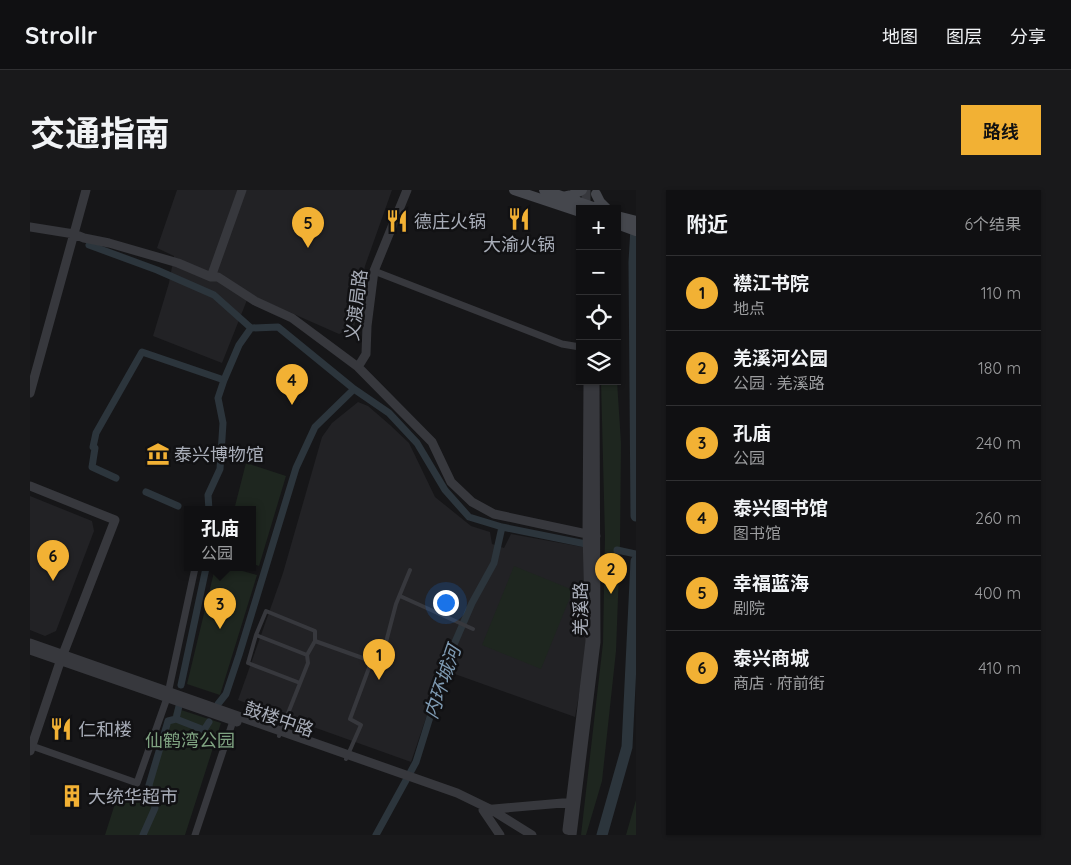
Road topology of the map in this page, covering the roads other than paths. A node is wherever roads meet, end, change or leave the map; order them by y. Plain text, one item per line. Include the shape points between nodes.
1 (86, 190) edge
2 (242, 190) edge
3 (407, 190) edge
4 (514, 190) edge
5 (544, 190) edge
6 (582, 190) edge
7 (593, 191) edge
8 (562, 197) junction
9 (577, 205) edge
10 (589, 205) edge
11 (603, 205) edge
12 (576, 207) edge
13 (621, 225) edge
14 (30, 227) edge
15 (636, 231) edge
16 (74, 234) junction
17 (374, 271) junction
18 (211, 276) junction
19 (576, 346) edge
20 (358, 367) junction
21 (588, 385) edge
22 (595, 385) edge
23 (30, 392) edge
24 (30, 486) edge
25 (592, 535) junction
26 (410, 570) dead end
27 (194, 571) edge
28 (400, 596) junction
29 (474, 629) dead end
30 (256, 635) junction
31 (314, 641) junction
32 (30, 643) edge
33 (30, 650) edge
34 (307, 655) junction
35 (61, 658) junction
36 (371, 661) junction
37 (300, 683) junction
38 (168, 695) junction
39 (233, 721) junction
40 (280, 734) junction
41 (31, 748) edge
42 (347, 757) junction
43 (573, 805) junction
44 (487, 810) junction
45 (509, 827) edge
46 (195, 835) edge
47 (500, 835) edge
48 (522, 835) edge
49 (532, 835) edge
50 (567, 835) edge
51 (572, 835) edge

1 - 16 street
2 - 18 street
3 - 17 street, 义渡局路
4 - 12 main road
5 - 8 main road
6 - 8 main road
7 - 10 street
7 - 11 main road
8 - 9 main road
13 - 15 main road
14 - 16 street
16 - 18 street via 178,262
16 - 23 street
17 - 19 street via 562,344
17 - 20 street, 义渡局路 via 366,354
18 - 20 street via 292,318
20 - 25 street via 432,442 451,482 472,502 494,514
21 - 25 street, 羌溪路
22 - 25 street, 羌溪路
24 - 35 street via 115,520
25 - 43 street, 羌溪路 via 596,642
26 - 28 lane
27 - 38 street
28 - 29 lane
28 - 36 lane via 386,642 376,649
30 - 31 lane via 266,611 315,631
30 - 34 lane
30 - 37 lane via 248,663
31 - 34 lane
31 - 36 lane
32 - 35 street
33 - 35 street, 鼓楼中路
34 - 37 lane via 308,662
35 - 38 street, 鼓楼中路
35 - 41 street
36 - 42 lane via 350,719 361,725
37 - 40 lane
38 - 39 street, 鼓楼中路
38 - 40 street
38 - 41 street via 137,783
39 - 40 street, 鼓楼中路
39 - 46 street
40 - 42 street, 鼓楼中路
42 - 44 street, 鼓楼中路 via 457,792
43 - 44 street
43 - 45 street via 512,813
43 - 50 street, 羌溪路
43 - 51 street, 羌溪路
44 - 45 street, 鼓楼中路
44 - 47 street
45 - 48 street
45 - 49 street

